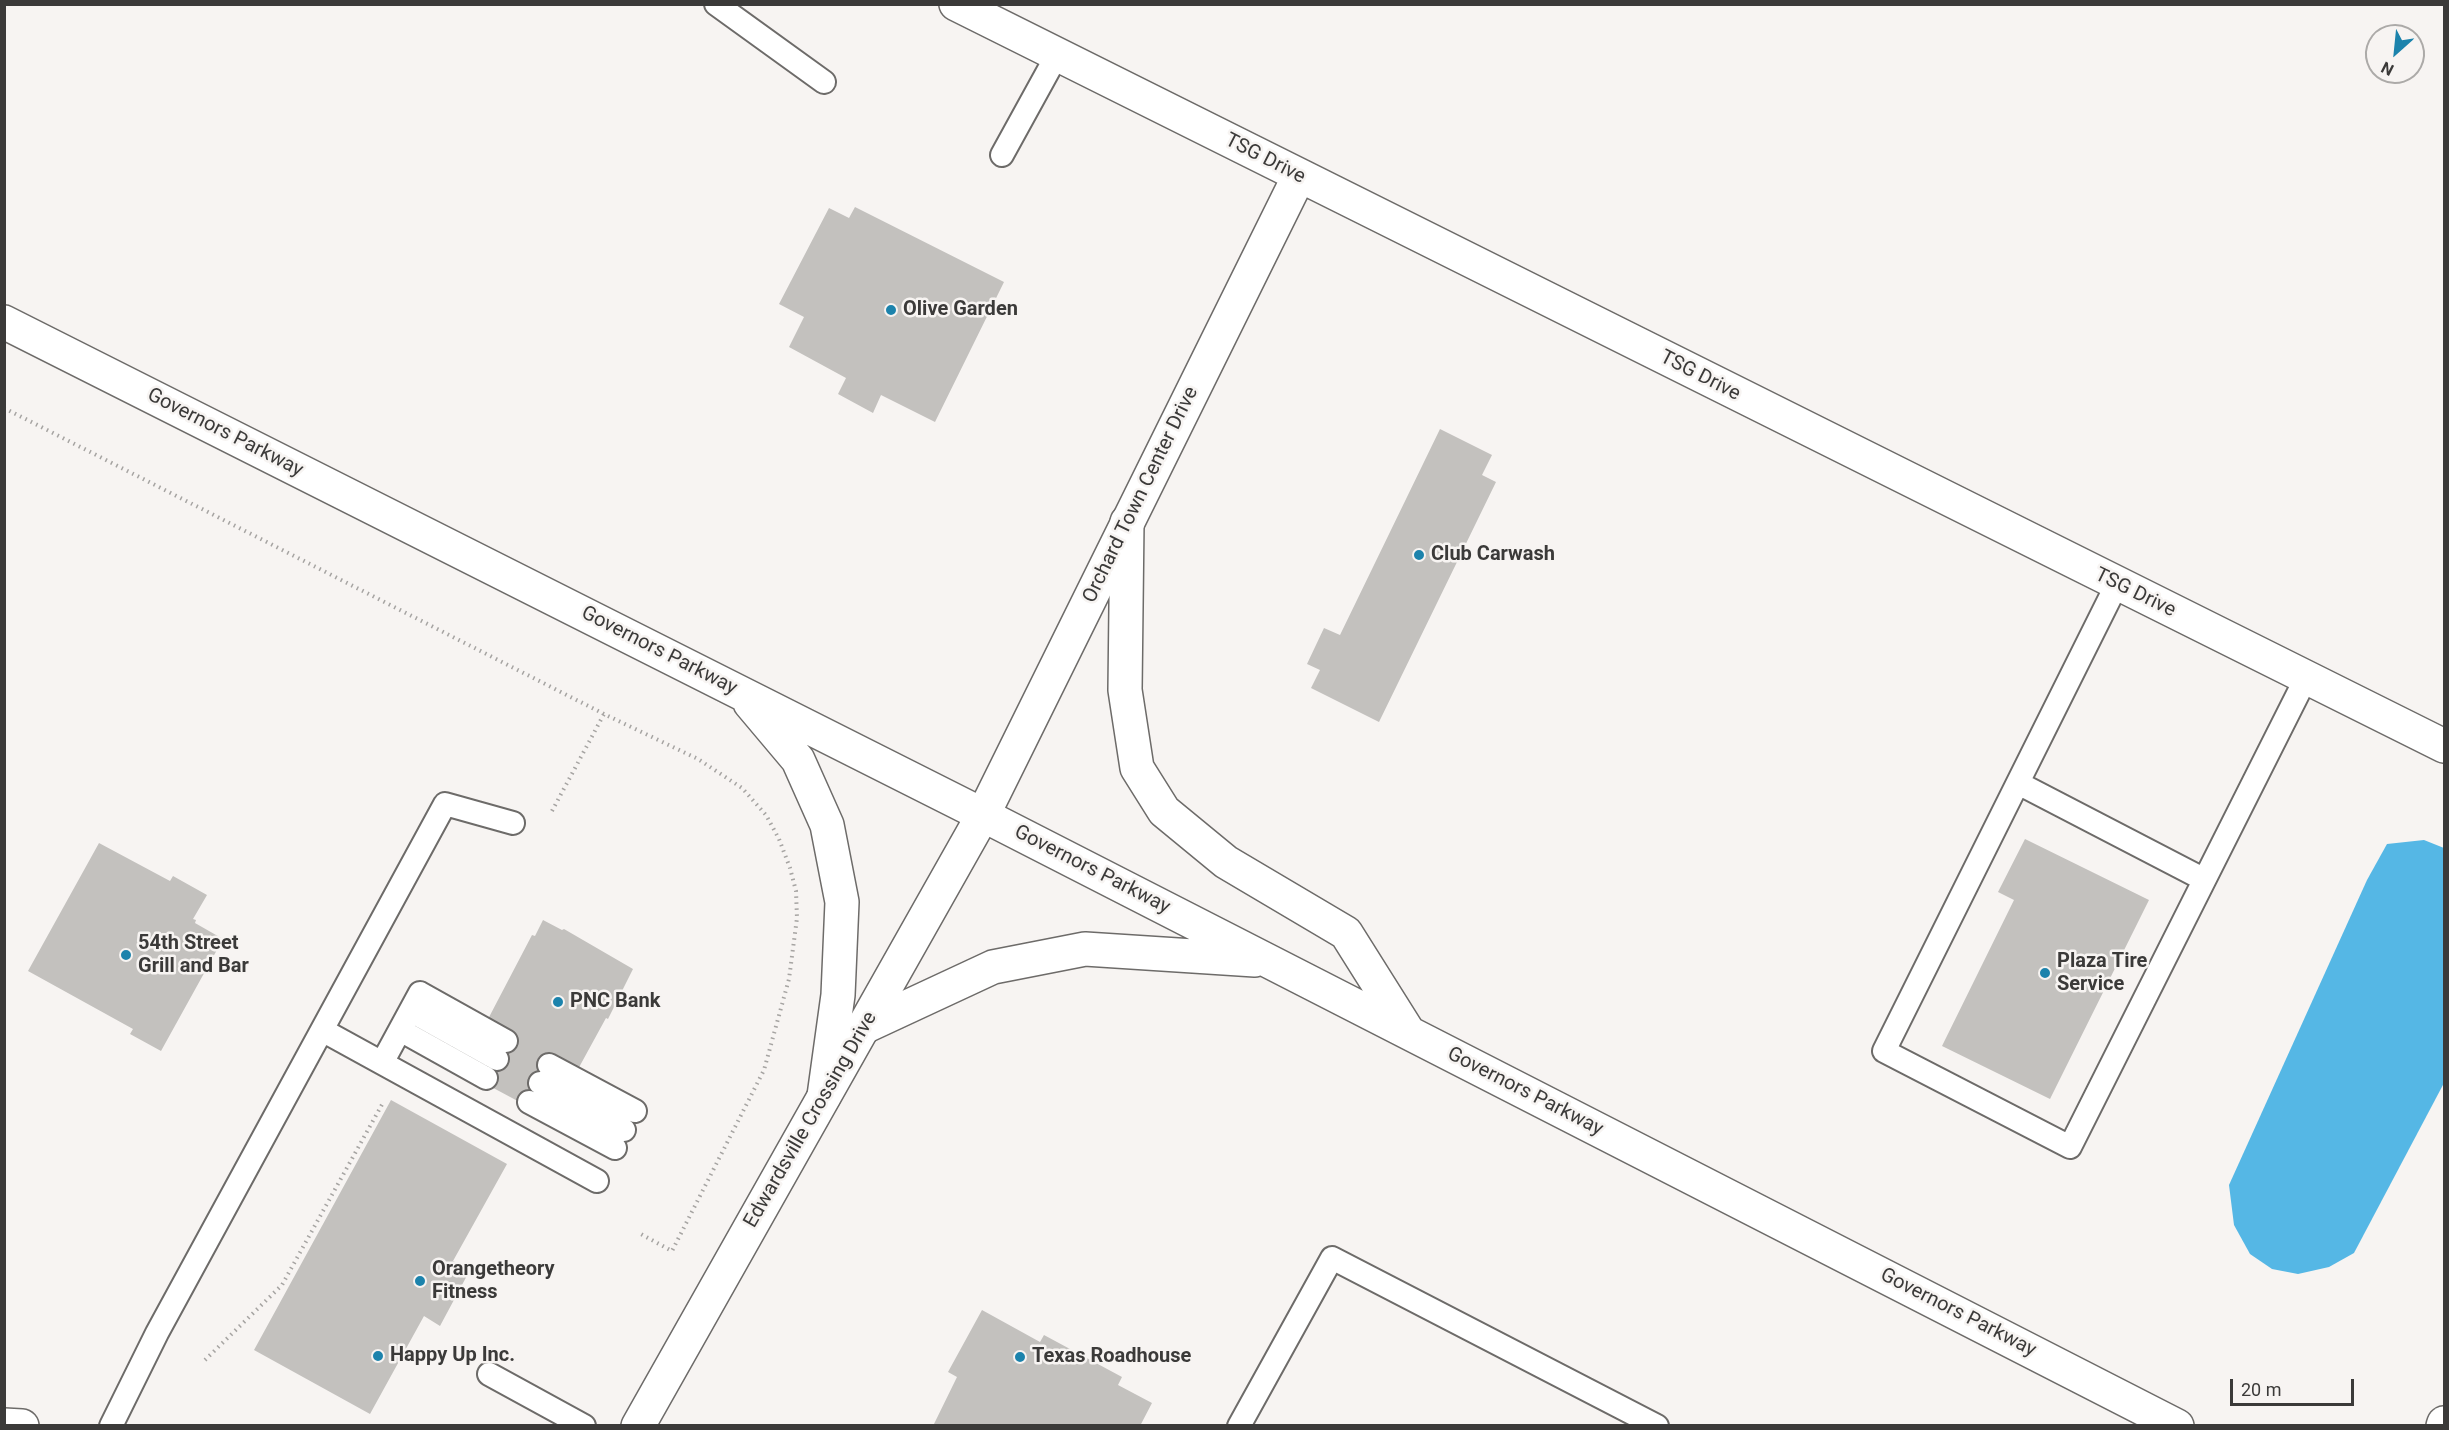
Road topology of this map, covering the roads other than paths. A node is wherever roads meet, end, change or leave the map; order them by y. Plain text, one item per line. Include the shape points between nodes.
1 (716, 4) edge
2 (956, 4) edge
3 (1057, 55) junction
4 (824, 82) dead end
5 (1002, 155) dead end
6 (1299, 176) junction
7 (4, 322) edge
8 (1127, 522) junction
9 (2117, 584) junction
10 (2306, 678) junction
11 (741, 693) junction
12 (2445, 746) edge
13 (2018, 783) junction
14 (983, 814) junction
15 (513, 823) dead end
16 (2203, 879) junction
17 (1269, 961) junction
18 (864, 1027) junction
19 (322, 1030) junction
20 (1408, 1032) junction
21 (497, 1059) dead end
22 (382, 1063) junction
23 (540, 1083) dead end
24 (824, 1096) junction
25 (625, 1130) dead end
26 (597, 1181) dead end
27 (489, 1374) dead end
28 (4, 1425) edge
29 (22, 1425) edge
30 (111, 1425) edge
31 (584, 1425) edge
32 (638, 1425) edge
33 (1239, 1425) edge
34 (1657, 1425) edge
35 (2177, 1425) edge

1 - 4 lane
2 - 3 main road, TSG Drive
3 - 5 lane
3 - 6 main road, TSG Drive
6 - 8 main road, Orchard Town Center Drive
6 - 9 main road, TSG Drive
7 - 11 main road, Governors Parkway
8 - 14 main road, Orchard Town Center Drive
8 - 20 main road via 1125,690 1137,768 1164,812 1226,862 1346,933
9 - 10 main road, TSG Drive
9 - 13 lane
10 - 12 main road, TSG Drive
10 - 16 lane
11 - 14 main road, Governors Parkway
11 - 24 main road via 798,760 827,825 842,902 838,995
13 - 16 lane
13 - 16 lane via 1884,1051 2070,1147
14 - 17 main road, Governors Parkway
14 - 18 main road, Edwardsville Crossing Drive
15 - 19 lane via 445,804
17 - 18 main road via 1085,949 993,967
17 - 20 main road, Governors Parkway
18 - 24 main road, Edwardsville Crossing Drive
19 - 22 lane
19 - 30 lane
20 - 35 main road, Governors Parkway
21 - 22 lane via 410,1011
22 - 26 lane
23 - 25 lane
24 - 32 main road, Edwardsville Crossing Drive
27 - 31 lane
28 - 29 main road
33 - 34 lane via 1332,1258

